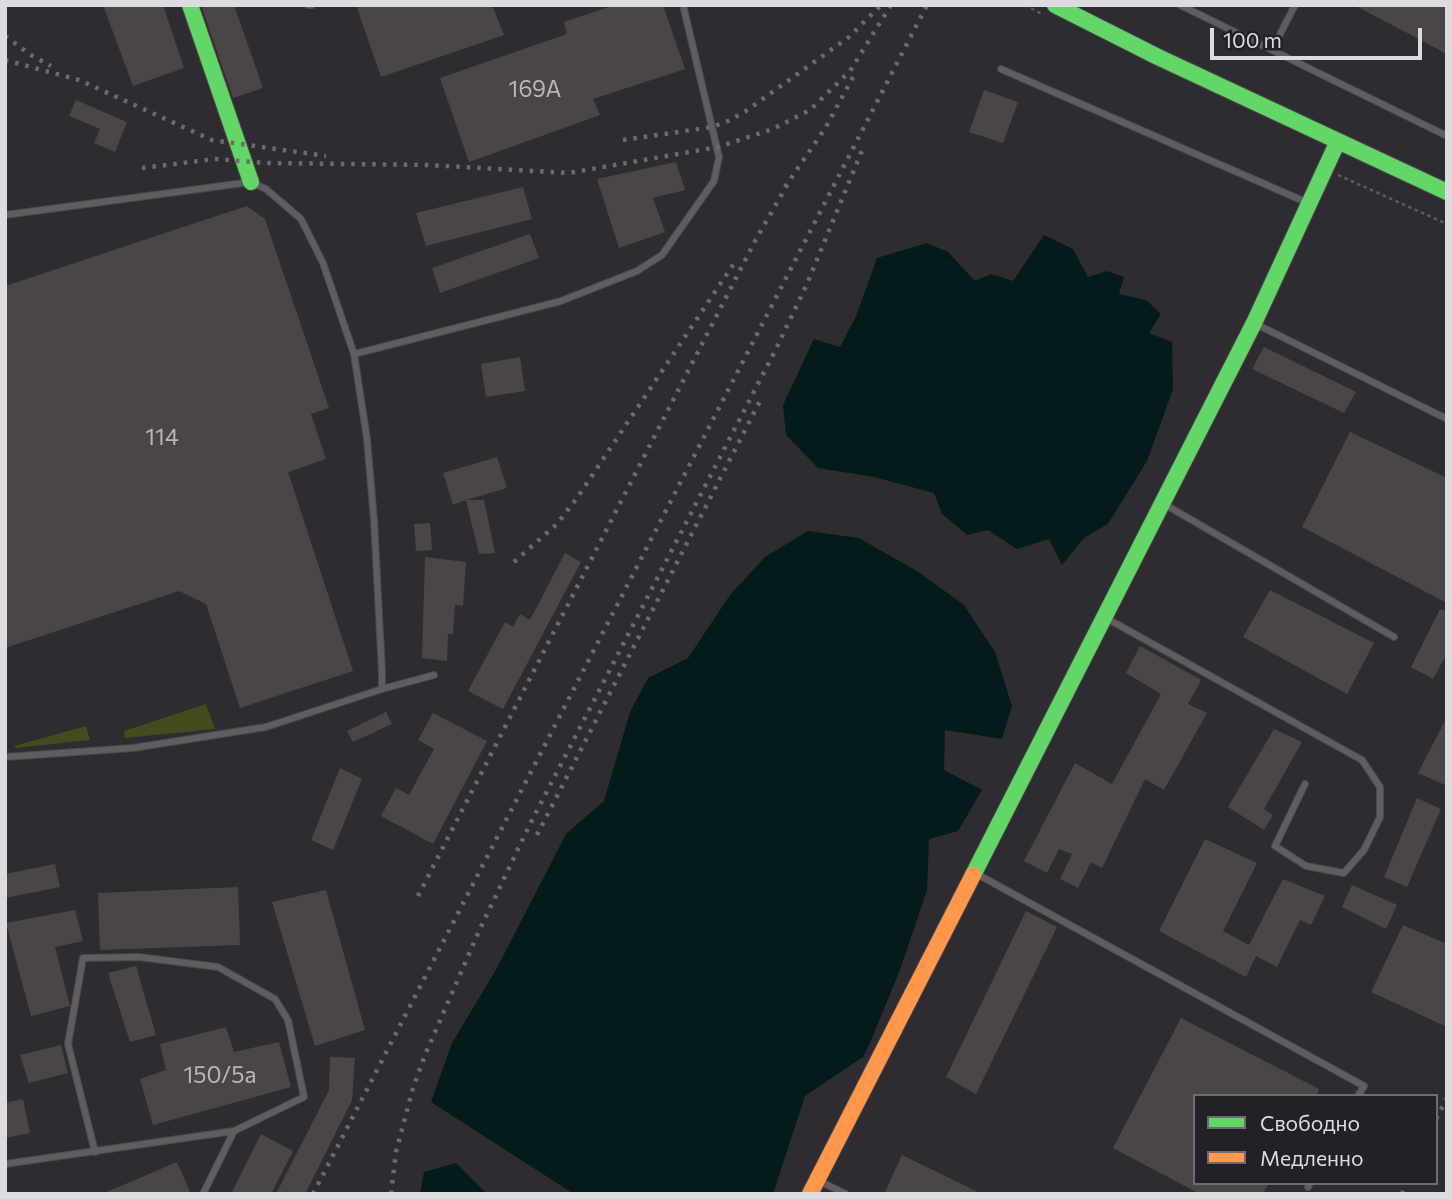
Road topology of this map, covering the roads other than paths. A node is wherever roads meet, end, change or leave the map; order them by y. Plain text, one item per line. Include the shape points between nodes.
1 (190, 5) edge
2 (683, 5) edge
3 (1055, 5) edge
4 (1180, 5) edge
5 (1295, 5) edge
6 (1272, 50) junction
7 (1001, 69) dead end
8 (1447, 136) edge
9 (1338, 141) junction
10 (251, 182) junction
11 (1447, 192) edge
12 (1310, 204) junction
13 (5, 215) edge
14 (1254, 323) junction
15 (354, 354) junction
16 (1447, 419) edge
17 (1162, 503) junction
18 (1104, 617) junction
19 (1395, 637) dead end
20 (434, 675) dead end
21 (382, 689) junction
22 (5, 757) edge
23 (1305, 784) dead end
24 (974, 872) junction
25 (1359, 1094) edge
26 (234, 1131) junction
27 (95, 1152) junction
28 (5, 1164) edge
29 (813, 1187) edge
30 (203, 1194) edge
31 (846, 1194) edge

1 - 10 street
2 - 15 lane via 719,157 714,181 662,255 637,271 561,301
3 - 9 street
4 - 6 lane
5 - 6 lane
6 - 8 lane
7 - 12 lane
9 - 11 street
9 - 12 street
10 - 13 lane
10 - 15 lane via 301,219 333,289
12 - 14 street
14 - 16 lane
14 - 17 street
15 - 21 lane via 373,507
17 - 18 street
17 - 19 lane
18 - 23 lane via 1362,760 1380,787 1380,817 1364,850 1344,873 1306,866 1275,846
18 - 24 street
20 - 21 lane
21 - 22 lane via 266,727 226,735 133,748
24 - 25 lane via 1364,1086
24 - 29 street
26 - 27 lane
26 - 27 lane via 304,1097 288,1020 275,999 218,967 139,957 83,958 68,1044
26 - 30 lane
27 - 28 lane
29 - 31 lane

